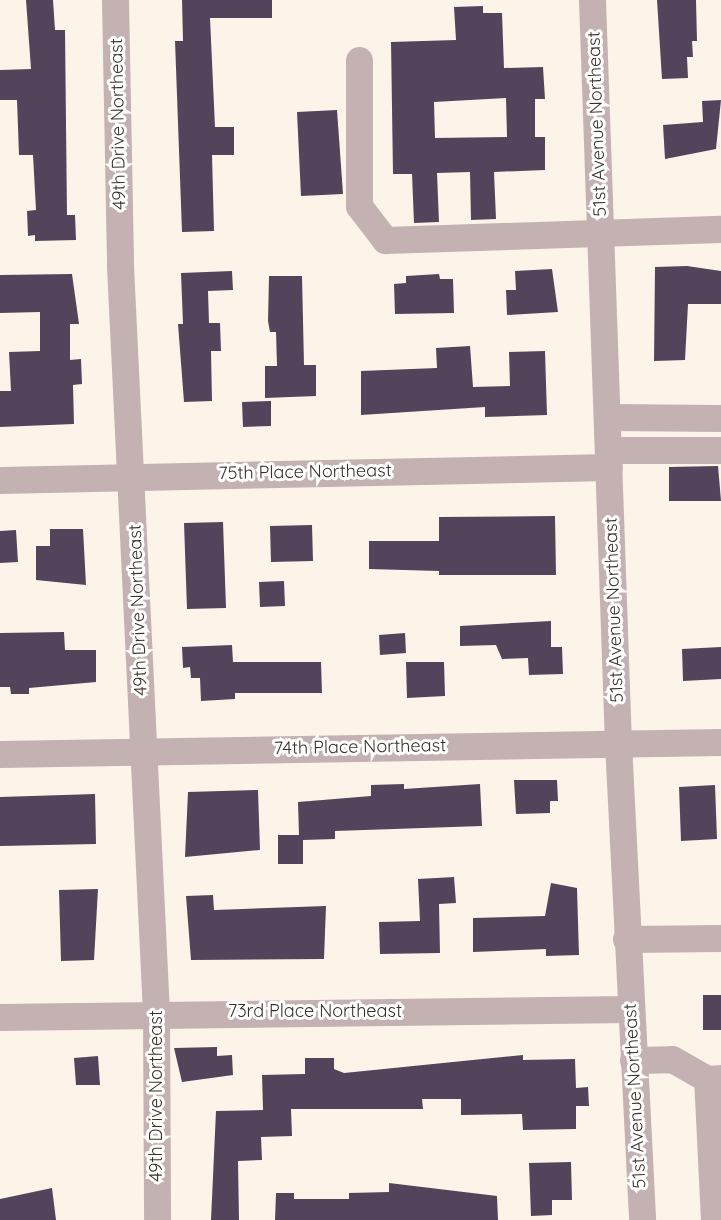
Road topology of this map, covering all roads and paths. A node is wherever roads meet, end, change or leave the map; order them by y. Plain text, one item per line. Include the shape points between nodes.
1 (115, 0) edge
2 (592, 0) edge
3 (359, 60) dead end
4 (721, 229) edge
5 (601, 233) junction
6 (608, 417) junction
7 (721, 418) edge
8 (721, 450) edge
9 (609, 458) junction
10 (132, 475) junction
11 (0, 480) edge
12 (721, 742) edge
13 (618, 743) junction
14 (144, 751) junction
15 (0, 754) edge
16 (721, 938) edge
17 (626, 939) junction
18 (630, 1009) junction
19 (156, 1012) junction
20 (0, 1017) edge
21 (633, 1060) junction
22 (714, 1078) edge
23 (157, 1220) edge
24 (642, 1220) edge
25 (714, 1220) edge

1 - 10 street, 49th Drive Northeast
2 - 5 street, 51st Avenue Northeast
3 - 5 street via 359,206 384,240
4 - 5 street
5 - 6 street, 51st Avenue Northeast
6 - 7 street
6 - 9 street, 51st Avenue Northeast
8 - 9 street, 75th Place Northeast
9 - 10 street, 75th Place Northeast
9 - 13 street, 51st Avenue Northeast
10 - 11 street, 75th Place Northeast
10 - 14 street, 49th Drive Northeast
12 - 13 street, 74th Place Northeast
13 - 14 street, 74th Place Northeast
13 - 17 street, 51st Avenue Northeast
14 - 15 street, 74th Place Northeast
14 - 19 street, 49th Drive Northeast
16 - 17 street
17 - 18 street, 51st Avenue Northeast
18 - 19 street, 73rd Place Northeast
18 - 21 street, 51st Avenue Northeast
19 - 20 street, 73rd Place Northeast
19 - 23 street, 49th Drive Northeast
21 - 22 street via 672,1059
21 - 24 street, 51st Avenue Northeast
22 - 25 street

